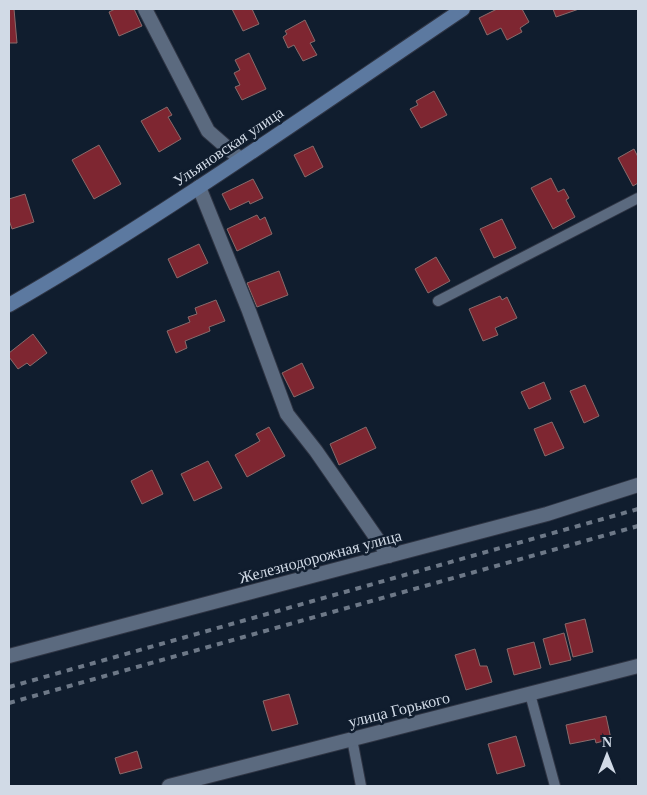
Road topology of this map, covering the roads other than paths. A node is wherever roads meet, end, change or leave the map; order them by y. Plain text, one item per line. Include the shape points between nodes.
1 (145, 9) edge
2 (463, 9) edge
3 (240, 159) junction
4 (199, 187) junction
5 (638, 198) edge
6 (438, 301) dead end
7 (9, 306) edge
8 (638, 485) edge
9 (389, 556) junction
10 (9, 656) edge
11 (638, 666) edge
12 (530, 694) junction
13 (352, 739) junction
14 (169, 786) edge
15 (361, 786) edge
16 (555, 786) edge

1 - 3 street via 208,131
2 - 3 main road, Ульяновская улица
3 - 4 main road, Ульяновская улица
4 - 7 main road, Ульяновская улица
4 - 9 street via 287,414
5 - 6 lane
8 - 9 street, Железнодорожная улица via 547,514
9 - 10 street, Железнодорожная улица
11 - 12 street, улица Горького
12 - 13 street, улица Горького
12 - 16 lane
13 - 14 street, улица Горького
13 - 15 lane

